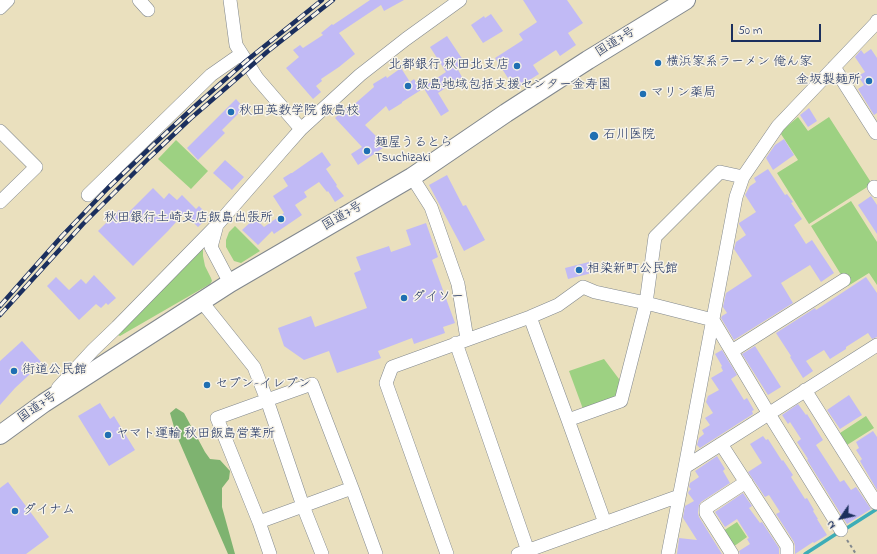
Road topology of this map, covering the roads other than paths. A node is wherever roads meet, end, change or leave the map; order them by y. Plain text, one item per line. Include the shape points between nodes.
1 (8, 0) edge
2 (139, 0) edge
3 (230, 0) edge
4 (460, 0) edge
5 (686, 0) edge
6 (0, 8) edge
7 (148, 10) dead end
8 (877, 22) edge
9 (241, 54) junction
10 (834, 67) junction
11 (301, 130) junction
12 (0, 131) edge
13 (876, 134) edge
14 (412, 177) junction
15 (743, 177) junction
16 (88, 195) dead end
17 (0, 202) edge
18 (217, 225) junction
19 (844, 280) dead end
20 (230, 283) junction
21 (202, 302) junction
22 (646, 303) junction
23 (530, 317) junction
24 (713, 320) junction
25 (461, 341) junction
26 (877, 345) edge
27 (732, 351) junction
28 (805, 390) junction
29 (267, 400) junction
30 (44, 402) junction
31 (769, 414) junction
32 (568, 420) junction
33 (0, 435) edge
34 (722, 444) junction
35 (685, 467) junction
36 (746, 482) junction
37 (352, 488) junction
38 (679, 496) junction
39 (876, 503) edge
40 (303, 506) junction
41 (259, 522) junction
42 (605, 523) junction
43 (841, 530) road end
44 (523, 552) edge
45 (270, 554) edge
46 (322, 554) edge
47 (376, 554) edge
48 (447, 554) edge
49 (668, 554) edge
50 (732, 554) edge
51 (787, 554) edge

1 - 6 street
2 - 7 street
3 - 9 street via 236,45
4 - 11 street via 360,75
5 - 14 highway, 国道7号 via 588,60
8 - 10 street
9 - 11 street via 257,78
9 - 16 street via 211,75
10 - 13 street
10 - 15 street via 778,126
11 - 18 street
12 - 17 street via 36,167
14 - 20 highway, 国道7号
14 - 25 street via 430,207 458,284
15 - 22 street via 720,172 655,237
15 - 24 street via 736,197
18 - 20 street via 211,247
18 - 30 street
19 - 27 street
20 - 21 highway, 国道7号
21 - 29 street via 254,367
21 - 30 highway, 国道7号
22 - 23 street via 583,287 558,305
22 - 24 street
22 - 32 street via 621,401
23 - 25 street
23 - 32 street
24 - 27 street
24 - 35 street
25 - 44 street
25 - 48 street via 392,367 386,383
26 - 28 street
27 - 31 street
28 - 31 street
28 - 39 street
29 - 37 street via 312,384
29 - 40 street
29 - 41 street via 217,418
30 - 33 highway, 国道7号
31 - 34 street
31 - 43 street
32 - 42 street
34 - 35 street
34 - 36 street
35 - 38 street
36 - 50 street via 706,508 706,513
36 - 51 street via 787,546
37 - 40 street
37 - 47 street
38 - 42 street
38 - 49 street
40 - 41 street
40 - 46 street
41 - 45 street
42 - 44 street

